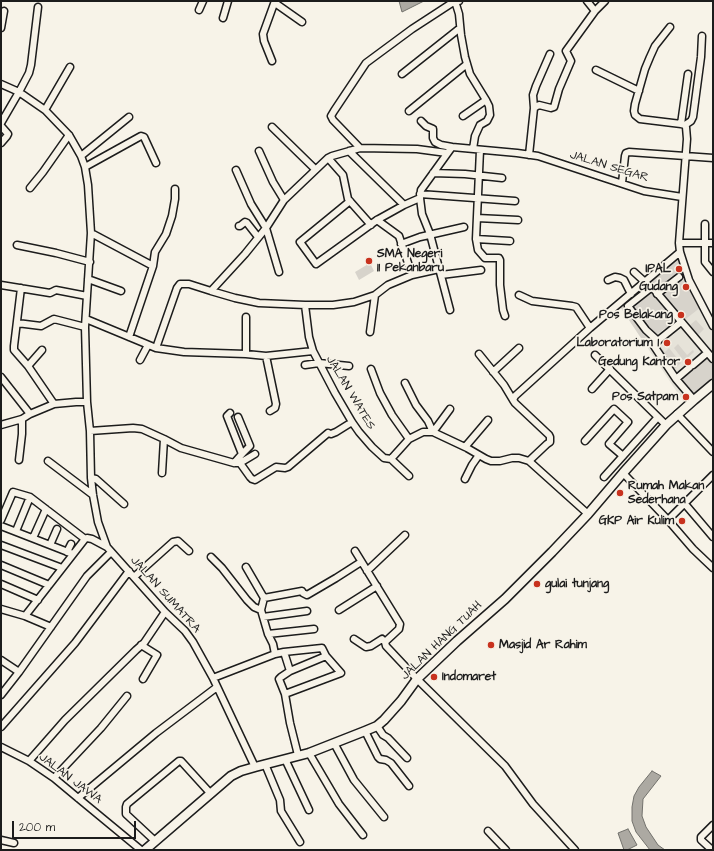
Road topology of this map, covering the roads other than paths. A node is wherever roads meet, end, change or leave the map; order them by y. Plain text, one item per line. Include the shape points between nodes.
1 (203, 1) edge
2 (228, 1) edge
3 (455, 1) edge
4 (460, 1) edge
5 (587, 1) edge
6 (605, 1) edge
7 (275, 2) edge
8 (38, 8) dead end
9 (200, 10) dead end
10 (4, 11) dead end
11 (595, 11) junction
12 (223, 18) dead end
13 (302, 22) dead end
14 (670, 27) dead end
15 (1, 28) edge
16 (460, 28) junction
17 (702, 36) dead end
18 (550, 54) dead end
19 (272, 62) dead end
20 (467, 64) junction
21 (70, 67) dead end
22 (596, 70) dead end
23 (402, 74) dead end
24 (688, 74) dead end
25 (1, 84) edge
26 (639, 91) junction
27 (19, 92) junction
28 (486, 100) junction
29 (534, 108) junction
30 (45, 110) junction
31 (409, 111) dead end
32 (463, 116) dead end
33 (129, 117) dead end
34 (421, 121) dead end
35 (1, 123) edge
36 (683, 125) junction
37 (1, 126) edge
38 (272, 127) dead end
39 (69, 135) junction
40 (1, 143) edge
41 (452, 147) junction
42 (360, 148) junction
43 (477, 149) junction
44 (259, 151) dead end
45 (349, 151) junction
46 (447, 153) junction
47 (529, 155) junction
48 (81, 156) junction
49 (686, 156) junction
50 (328, 158) junction
51 (713, 158) edge
52 (156, 163) dead end
53 (85, 167) junction
54 (315, 169) junction
55 (236, 170) dead end
56 (433, 173) junction
57 (479, 175) junction
58 (502, 178) dead end
59 (622, 183) junction
60 (30, 188) dead end
61 (175, 188) dead end
62 (420, 196) junction
63 (682, 196) junction
64 (478, 198) junction
65 (284, 200) junction
66 (350, 201) junction
67 (515, 201) dead end
68 (404, 205) junction
69 (477, 218) junction
70 (378, 220) junction
71 (518, 220) dead end
72 (705, 224) dead end
73 (371, 225) junction
74 (239, 226) dead end
75 (464, 227) dead end
76 (266, 228) junction
77 (91, 233) junction
78 (430, 234) junction
79 (258, 237) junction
80 (476, 239) junction
81 (510, 241) dead end
82 (679, 243) junction
83 (705, 243) junction
84 (713, 243) edge
85 (401, 244) junction
86 (17, 245) dead end
87 (680, 252) junction
88 (90, 262) junction
89 (153, 266) junction
90 (481, 270) dead end
91 (279, 272) dead end
92 (440, 272) junction
93 (634, 272) dead end
94 (713, 272) edge
95 (412, 275) junction
96 (679, 277) dead end
97 (88, 279) junction
98 (608, 280) dead end
99 (645, 282) junction
100 (1, 285) edge
101 (20, 288) junction
102 (121, 291) dead end
103 (211, 291) junction
104 (631, 294) junction
105 (657, 294) junction
106 (375, 295) junction
107 (519, 295) dead end
108 (88, 296) junction
109 (305, 305) junction
110 (450, 310) dead end
111 (505, 316) dead end
112 (246, 317) dead end
113 (86, 319) junction
114 (17, 322) junction
115 (681, 322) junction
116 (713, 326) edge
117 (85, 327) junction
118 (590, 328) junction
119 (370, 332) dead end
120 (129, 337) junction
121 (658, 341) junction
122 (148, 345) junction
123 (156, 348) junction
124 (519, 348) dead end
125 (42, 350) dead end
126 (313, 351) junction
127 (707, 353) junction
128 (246, 354) junction
129 (479, 354) dead end
130 (595, 355) dead end
131 (266, 356) junction
132 (713, 359) edge
133 (140, 360) dead end
134 (319, 363) junction
135 (305, 365) dead end
136 (28, 366) junction
137 (349, 366) dead end
138 (371, 369) dead end
139 (610, 369) junction
140 (494, 372) junction
141 (1, 377) edge
142 (676, 379) junction
143 (405, 383) dead end
144 (713, 384) edge
145 (592, 389) dead end
146 (513, 400) junction
147 (694, 400) junction
148 (87, 402) junction
149 (54, 404) junction
150 (450, 410) dead end
151 (270, 411) dead end
152 (230, 413) dead end
153 (30, 414) junction
154 (677, 414) junction
155 (238, 417) dead end
156 (658, 417) junction
157 (22, 419) junction
158 (488, 420) dead end
159 (352, 422) junction
160 (1, 425) edge
161 (666, 425) junction
162 (90, 431) junction
163 (433, 432) junction
164 (164, 439) junction
165 (409, 439) junction
166 (585, 441) dead end
167 (465, 447) junction
168 (713, 452) edge
169 (242, 454) junction
170 (255, 454) dead end
171 (479, 455) junction
172 (623, 456) junction
173 (391, 459) junction
174 (18, 460) dead end
175 (48, 461) dead end
176 (529, 461) junction
177 (237, 463) junction
178 (162, 473) dead end
179 (623, 473) junction
180 (713, 475) edge
181 (409, 476) dead end
182 (604, 477) dead end
183 (91, 478) junction
184 (465, 479) dead end
185 (93, 495) junction
186 (30, 497) junction
187 (124, 504) dead end
188 (685, 504) junction
189 (46, 509) junction
190 (588, 514) junction
191 (1, 520) edge
192 (668, 520) junction
193 (1, 526) edge
194 (57, 529) dead end
195 (16, 532) junction
196 (405, 535) dead end
197 (713, 537) edge
198 (33, 538) junction
199 (86, 539) junction
200 (71, 544) dead end
201 (1, 545) edge
202 (50, 545) junction
203 (107, 547) junction
204 (355, 551) dead end
205 (112, 552) junction
206 (189, 552) dead end
207 (70, 553) junction
208 (211, 556) dead end
209 (361, 562) junction
210 (1, 565) edge
211 (246, 567) dead end
212 (62, 568) junction
213 (713, 568) edge
214 (129, 571) junction
215 (367, 571) junction
216 (134, 576) junction
217 (1, 584) edge
218 (49, 585) junction
219 (377, 586) junction
220 (264, 598) junction
221 (38, 600) junction
222 (1, 609) edge
223 (261, 610) junction
224 (339, 610) dead end
225 (307, 611) dead end
226 (165, 612) junction
227 (25, 616) junction
228 (263, 617) junction
229 (51, 627) junction
230 (314, 629) dead end
231 (268, 634) junction
232 (354, 639) dead end
233 (385, 642) junction
234 (141, 645) junction
235 (284, 652) junction
236 (275, 654) junction
237 (326, 656) junction
238 (1, 660) edge
239 (290, 671) junction
240 (19, 672) junction
241 (341, 673) junction
242 (213, 678) junction
243 (143, 679) dead end
244 (345, 679) dead end
245 (417, 679) junction
246 (217, 687) junction
247 (285, 694) junction
248 (1, 695) edge
249 (127, 696) dead end
250 (377, 726) junction
251 (1, 727) edge
252 (365, 731) junction
253 (334, 743) junction
254 (1, 747) edge
255 (309, 753) junction
256 (298, 755) junction
257 (407, 758) dead end
258 (285, 759) junction
259 (29, 761) junction
260 (265, 764) junction
261 (255, 767) junction
262 (54, 778) junction
263 (409, 786) dead end
264 (211, 794) junction
265 (78, 798) junction
266 (309, 810) dead end
267 (384, 817) dead end
268 (713, 825) edge
269 (488, 831) dead end
270 (363, 835) dead end
271 (1, 840) edge
272 (155, 841) junction
273 (300, 842) dead end
274 (14, 843) dead end
275 (141, 850) edge
276 (145, 850) edge
277 (506, 850) edge
278 (575, 850) edge
279 (712, 850) edge

1 - 9 street
2 - 12 street
3 - 4 street
3 - 16 street
3 - 42 street via 366,64 334,111 333,120
5 - 11 street
6 - 11 street
7 - 13 street
7 - 19 street via 263,34
8 - 27 street via 30,69
10 - 15 street
11 - 29 street via 566,51 571,62 554,107
14 - 26 street via 650,57
16 - 20 street
16 - 23 street
17 - 36 street via 702,57 693,117
18 - 29 street via 533,95
20 - 28 street via 470,74
20 - 31 street
21 - 30 street
22 - 26 street
24 - 36 street
25 - 27 street, JALAN SUMATRA
26 - 36 street via 635,104 637,117
27 - 30 street, JALAN SUMATRA
27 - 35 street
28 - 32 street
28 - 43 street via 490,115 487,121 480,125 475,136
29 - 47 street
30 - 39 street, JALAN SUMATRA
33 - 48 street
34 - 41 street, JALAN SEGAR via 434,130 435,142
36 - 49 street via 687,129
37 - 40 street via 8,134
38 - 54 street
39 - 48 street, JALAN SUMATRA
39 - 60 street
41 - 43 street, JALAN SEGAR
41 - 46 street
42 - 45 street
42 - 46 street via 417,149
43 - 47 street, JALAN SEGAR
43 - 57 street
44 - 65 street
45 - 50 street
45 - 68 street
46 - 56 street
47 - 59 street, JALAN SEGAR
48 - 53 street, JALAN SUMATRA
49 - 51 street
49 - 59 street via 626,153
49 - 63 street
50 - 54 street
50 - 66 street via 343,175
52 - 53 street via 144,137 140,136
53 - 77 street, JALAN SUMATRA
54 - 65 street
55 - 76 street via 251,204
56 - 57 street
56 - 62 street via 421,190
57 - 58 street
57 - 64 street
59 - 63 street, JALAN SEGAR via 644,191
61 - 89 street via 172,216 166,234 154,252
62 - 64 street
62 - 68 street
62 - 78 street via 422,214
63 - 82 street
64 - 67 street
64 - 69 street
65 - 76 street
66 - 73 street
66 - 73 street via 300,242 316,264
68 - 70 street
69 - 71 street
69 - 80 street
70 - 73 street
70 - 85 street via 399,236
72 - 83 street
74 - 79 street via 245,222
75 - 78 street
76 - 79 street
76 - 91 street
77 - 88 street, JALAN SUMATRA
77 - 89 street
78 - 85 street
78 - 92 street
79 - 103 street
80 - 81 street
80 - 111 street via 482,256 500,260 500,285
82 - 83 street
82 - 87 street
83 - 84 street
83 - 94 street via 705,262
85 - 95 street
86 - 88 street
87 - 99 street
87 - 116 street via 689,280
88 - 97 street, JALAN SUMATRA
89 - 120 street
90 - 92 street
92 - 95 street
92 - 110 street
93 - 99 street
95 - 106 street via 388,284
96 - 105 street
97 - 102 street
97 - 108 street, JALAN SUMATRA
98 - 104 street via 615,277 624,280
99 - 104 street
100 - 101 street
101 - 108 street via 50,293 56,290
101 - 114 street
103 - 109 street via 260,303
103 - 123 street via 180,284
104 - 118 street
105 - 115 street
105 - 121 street via 652,287 628,306
106 - 109 street via 333,305
106 - 119 street
107 - 118 street via 532,300 576,307
108 - 113 street, JALAN SUMATRA
109 - 126 street, JALAN WATES
112 - 128 street
113 - 117 street, JALAN SUMATRA
113 - 120 street
114 - 117 street via 42,326 54,319
114 - 136 street via 14,350
115 - 121 street
115 - 127 street
117 - 148 street, JALAN SUMATRA
118 - 146 street
120 - 122 street
121 - 142 street via 654,346
122 - 123 street
122 - 133 street
123 - 128 street via 184,352
124 - 140 street
125 - 136 street
126 - 131 street
126 - 134 street, JALAN WATES
127 - 132 street
127 - 142 street
128 - 131 street
129 - 140 street
130 - 139 street
131 - 151 street via 276,404
134 - 135 street
134 - 137 street
134 - 159 street, JALAN WATES
136 - 149 street
138 - 165 street via 380,393
139 - 145 street
139 - 156 street
140 - 146 street
141 - 153 street
142 - 147 street
143 - 163 street
144 - 147 main road, JALAN HANG TUAH
146 - 176 street via 550,437 550,442
147 - 154 main road, JALAN HANG TUAH
148 - 149 street
148 - 162 street, JALAN SUMATRA
149 - 153 street
150 - 163 street
152 - 169 street via 227,416
153 - 157 street
154 - 161 main road, JALAN HANG TUAH
154 - 168 street
155 - 169 street via 250,446
156 - 161 street
156 - 172 street
157 - 160 street
157 - 174 street
158 - 167 street
159 - 173 street, JALAN WATES via 372,447 384,458
159 - 177 street via 332,434 327,431 288,467 276,467 255,480
161 - 179 main road, JALAN HANG TUAH
162 - 164 street via 133,428 142,429
162 - 183 street, JALAN SUMATRA
163 - 165 street via 423,432
163 - 167 street
164 - 177 street via 180,448
164 - 178 street
165 - 173 street
166 - 172 street via 614,409 628,422 609,444
167 - 171 street
169 - 177 street
170 - 177 street
171 - 176 street via 491,461 519,458
171 - 184 street
172 - 182 street
173 - 181 street, JALAN WATES
175 - 185 street
176 - 190 street
179 - 190 main road, JALAN HANG TUAH
179 - 192 street
180 - 188 street
183 - 185 street, JALAN SUMATRA
183 - 187 street via 96,479
185 - 203 street, JALAN SUMATRA via 98,522
186 - 189 street
186 - 191 street via 13,492
186 - 195 street
188 - 192 street
188 - 197 street
189 - 198 street
189 - 199 street
190 - 245 main road, JALAN HANG TUAH via 505,599
192 - 213 street
193 - 195 street
194 - 202 street
195 - 198 street
196 - 215 street
198 - 202 street
199 - 203 street via 92,539
199 - 207 street
200 - 207 street
201 - 212 street
202 - 207 street
203 - 205 street, JALAN SUMATRA
204 - 209 street
205 - 214 street, JALAN SUMATRA
205 - 229 street via 87,576
206 - 216 street via 178,541 173,542
207 - 212 street
208 - 223 street via 247,600
209 - 215 street
209 - 220 street via 307,595 302,591
210 - 218 street
211 - 220 street
212 - 218 street
214 - 216 street, JALAN SUMATRA
214 - 251 street via 75,643
215 - 219 street
216 - 226 street, JALAN SUMATRA
217 - 221 street
218 - 221 street
219 - 224 street
219 - 233 street via 400,624 399,629
220 - 223 street
221 - 227 street
222 - 227 street
223 - 228 street
225 - 228 street
226 - 234 street
226 - 242 street, JALAN SUMATRA via 193,642
227 - 229 street
228 - 231 street
229 - 240 street
230 - 231 street
231 - 236 street
232 - 233 street via 366,647 382,639
233 - 245 street
234 - 243 street via 157,655
234 - 259 street via 65,720
235 - 236 street
235 - 237 street via 322,648
235 - 239 street
236 - 242 street
237 - 239 street
237 - 241 street
238 - 240 street
239 - 247 street via 279,679
240 - 248 street
241 - 244 street
241 - 247 street
242 - 246 street, JALAN SUMATRA
245 - 250 main road, JALAN HANG TUAH via 401,701
245 - 278 street via 505,766 533,804
246 - 261 street, JALAN SUMATRA
246 - 265 street via 156,733
247 - 256 street
249 - 262 street
250 - 252 main road, JALAN HANG TUAH
250 - 257 street
252 - 253 main road, JALAN HANG TUAH
252 - 263 street via 378,757 391,763
253 - 255 main road, JALAN HANG TUAH
253 - 267 street via 354,780
254 - 259 street, JALAN JAWA
255 - 256 main road, JALAN HANG TUAH
255 - 270 street via 338,804
256 - 258 main road, JALAN HANG TUAH
258 - 260 main road, JALAN HANG TUAH
258 - 266 street
259 - 262 street, JALAN JAWA
260 - 261 main road, JALAN HANG TUAH
260 - 273 street via 280,800 281,811
261 - 264 main road, JALAN HANG TUAH via 231,776
262 - 265 street, JALAN JAWA
264 - 272 main road, JALAN HANG TUAH
264 - 272 street via 179,761 127,804 126,814
265 - 275 street, JALAN JAWA
268 - 279 street via 701,837
269 - 277 street
271 - 274 street
272 - 276 main road, JALAN HANG TUAH

